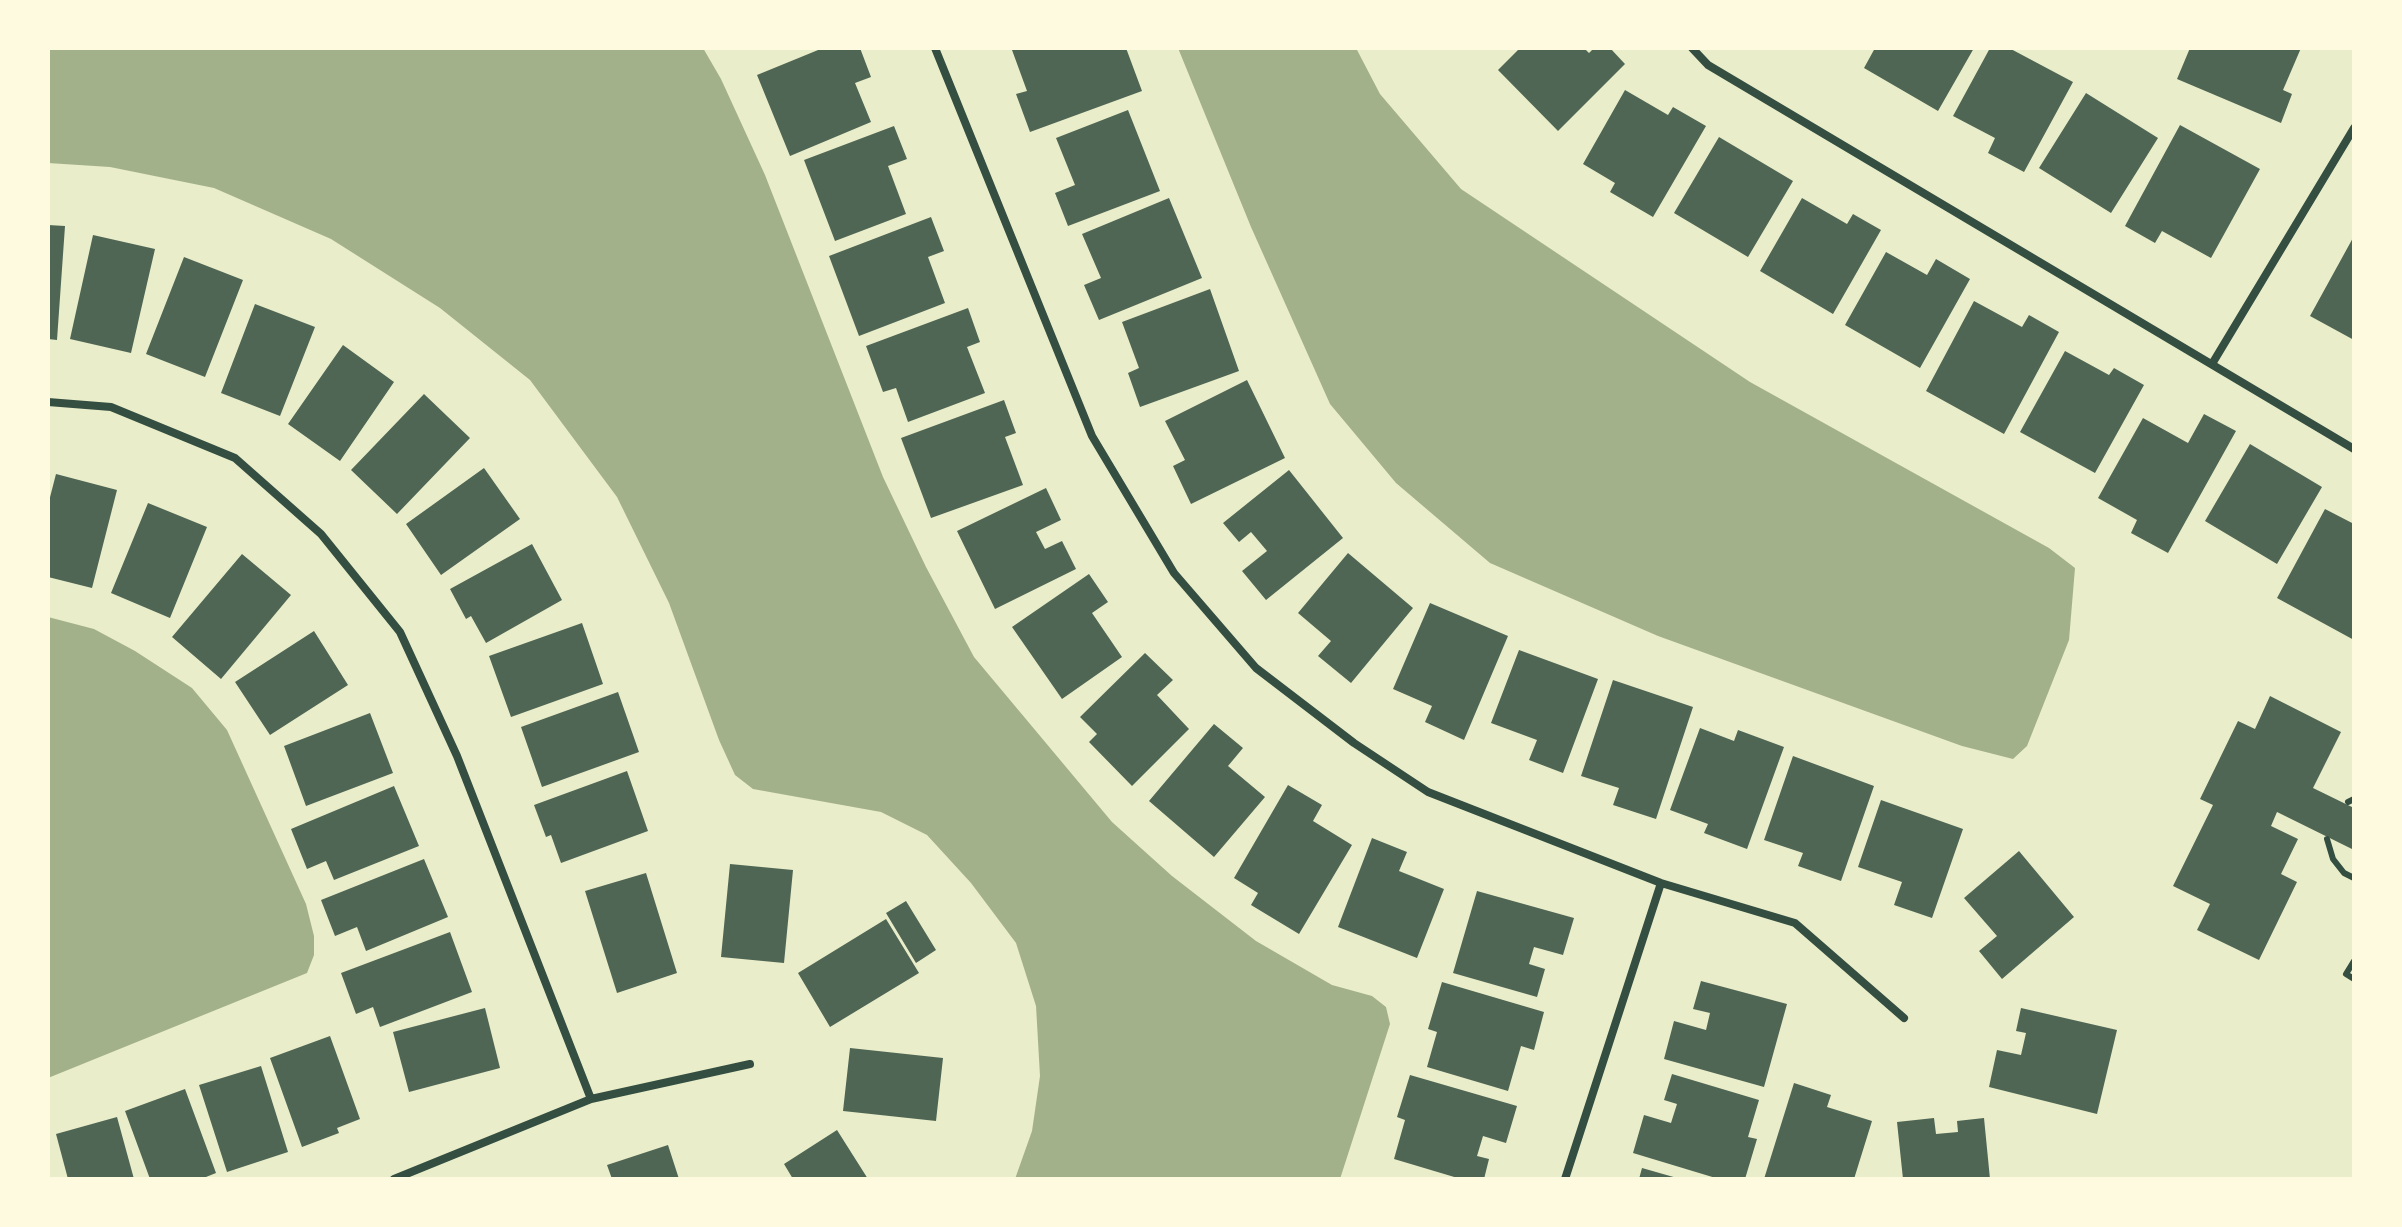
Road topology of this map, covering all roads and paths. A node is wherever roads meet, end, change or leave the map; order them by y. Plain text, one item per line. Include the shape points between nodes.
1 (935, 48) edge
2 (1692, 48) edge
3 (2354, 128) edge
4 (2212, 364) junction
5 (48, 402) edge
6 (2354, 449) edge
7 (2327, 839) dead end
8 (2354, 878) edge
9 (1661, 883) junction
10 (2354, 961) edge
11 (2354, 979) edge
12 (1904, 1018) dead end
13 (750, 1064) dead end
14 (591, 1099) junction
15 (394, 1179) edge
16 (1565, 1179) edge

1 - 9 street via 1092,436 1174,573 1256,668 1428,792
2 - 4 street via 1708,65
3 - 4 street
4 - 6 street
5 - 14 street via 111,407 235,458 321,534 400,632 457,756
7 - 8 lane via 2333,859
9 - 12 street via 1795,923
9 - 16 street
10 - 11 lane via 2346,974
13 - 14 street
14 - 15 street

